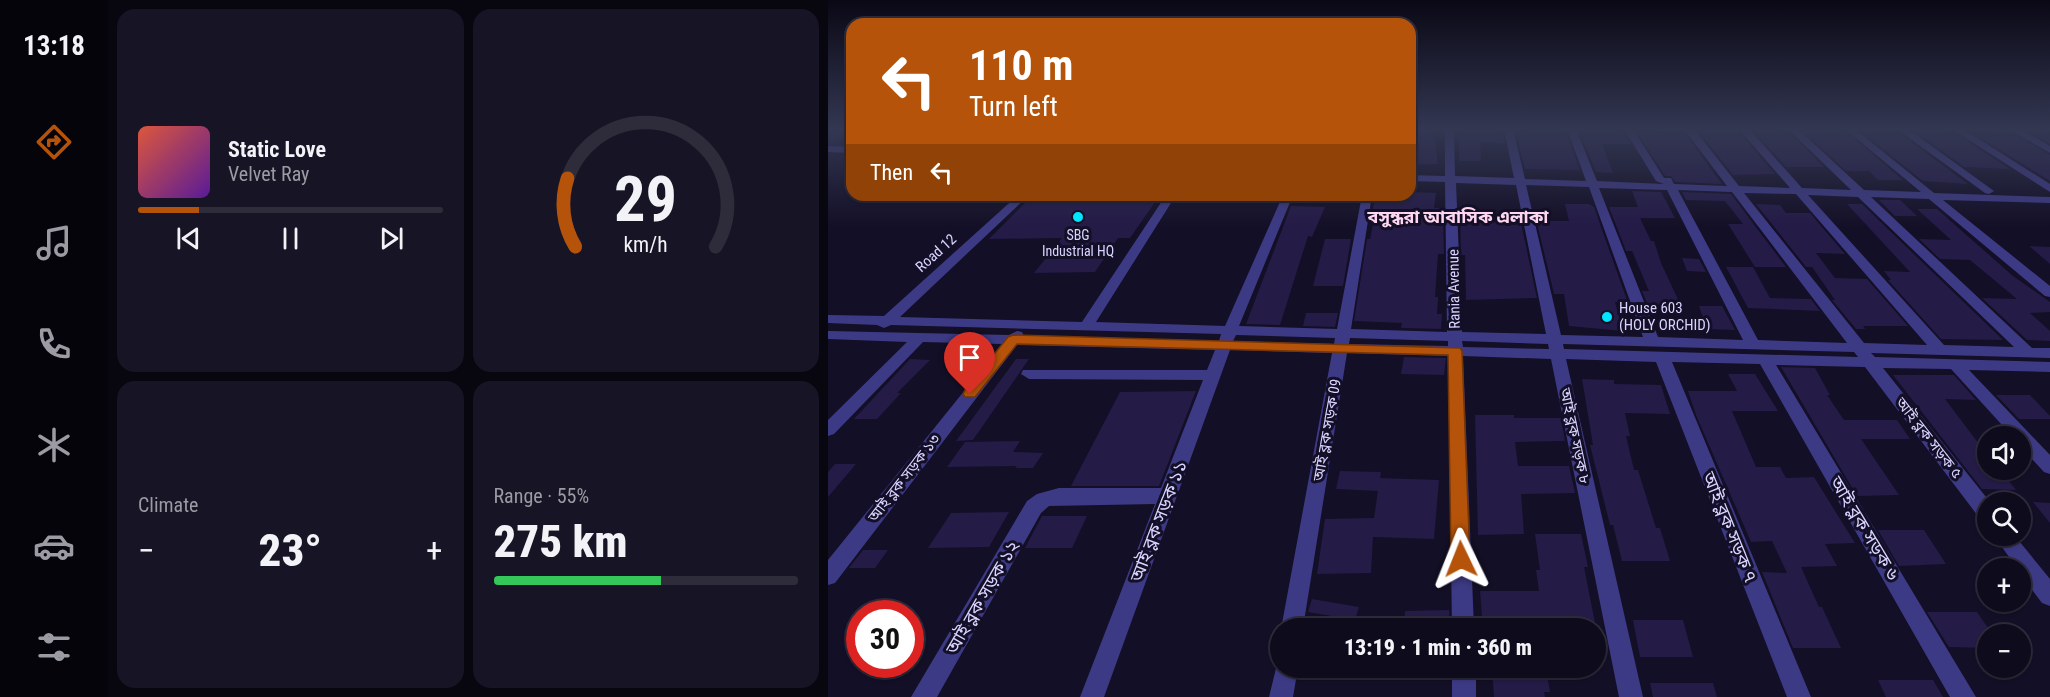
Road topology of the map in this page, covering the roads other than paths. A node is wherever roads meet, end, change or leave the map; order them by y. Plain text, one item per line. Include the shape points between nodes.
1 (1451, 162) edge
2 (1516, 162) edge
3 (1585, 162) edge
4 (1652, 162) edge
5 (1715, 162) edge
6 (1773, 162) edge
7 (1828, 162) edge
8 (1890, 162) edge
9 (1948, 162) edge
10 (2008, 162) edge
11 (1416, 172) edge
12 (1452, 176) junction
13 (1416, 178) edge
14 (1520, 178) junction
15 (1592, 181) junction
16 (1666, 182) junction
17 (1733, 185) junction
18 (1796, 188) junction
19 (1858, 190) junction
20 (2050, 190) edge
21 (1989, 191) junction
22 (1928, 192) junction
23 (2050, 200) edge
24 (1017, 201) edge
25 (1167, 201) edge
26 (1285, 201) edge
27 (1366, 201) edge
28 (2050, 293) edge
29 (828, 319) edge
30 (887, 320) junction
31 (1025, 324) junction
32 (1086, 326) junction
33 (828, 335) edge
34 (870, 336) junction
35 (920, 337) junction
36 (1227, 338) junction
37 (1013, 340) junction
38 (1342, 341) junction
39 (1455, 344) junction
40 (1556, 346) junction
41 (1859, 347) junction
42 (1657, 349) junction
43 (1940, 350) junction
44 (1759, 352) junction
45 (2028, 352) junction
46 (1870, 362) junction
47 (1955, 364) junction
48 (2049, 364) edge
49 (1029, 374) dead end
50 (1213, 375) junction
51 (828, 430) edge
52 (2050, 467) edge
53 (1167, 496) junction
54 (1977, 500) edge
55 (2012, 546) edge
56 (828, 576) edge
57 (2050, 596) edge
58 (1294, 618) edge
59 (1462, 618) edge
60 (1284, 678) edge
61 (1464, 678) edge
62 (923, 697) edge
63 (1092, 697) edge
64 (1281, 697) edge
65 (1464, 697) edge
66 (1631, 697) edge
67 (1799, 697) edge
68 (1964, 697) edge

1 - 12 street, Rania Avenue
2 - 14 street, আই ব্লক সড়ক ৮
3 - 15 street, আই ব্লক সড়ক ৭
4 - 16 street, আই ব্লক সড়ক ৬
5 - 17 street, আই ব্লক সড়ক ৫
6 - 18 street
7 - 19 street
8 - 22 street
9 - 21 street
10 - 20 street
11 - 12 street
12 - 13 street
12 - 14 street
12 - 39 street, Rania Avenue
14 - 15 street
14 - 40 street, আই ব্লক সড়ক ৮
15 - 16 street
15 - 42 street, আই ব্লক সড়ক ৭
16 - 17 street
16 - 44 street, আই ব্লক সড়ক ৬
17 - 18 street
17 - 41 street, আই ব্লক সড়ক ৫
18 - 19 street
18 - 43 street
19 - 22 street
19 - 45 street
20 - 21 street
21 - 22 street
22 - 23 street
22 - 28 street
24 - 30 street, Road 12
25 - 32 street
26 - 36 street, আই ব্লক সড়ক ১১
27 - 38 street, আই ব্লক সড়ক 09
29 - 30 street
30 - 31 street
30 - 34 street, Road 12
31 - 32 street
31 - 37 street, আই ব্লক সড়ক ১৩
32 - 36 street
33 - 34 street
34 - 35 street
35 - 37 street
35 - 51 street
36 - 37 street
36 - 38 street
36 - 50 street, আই ব্লক সড়ক ১১
37 - 56 street, আই ব্লক সড়ক ১৩
38 - 39 street
38 - 58 street, আই ব্লক সড়ক 09
39 - 40 street
39 - 59 street, Rania Avenue
40 - 42 street
40 - 66 street, আই ব্লক সড়ক ৮
41 - 43 street
41 - 44 street
41 - 46 street, আই ব্লক সড়ক ৫
42 - 44 street
42 - 67 street, আই ব্লক সড়ক ৭
43 - 45 street
44 - 46 street
44 - 68 street, আই ব্লক সড়ক ৬
45 - 48 street
46 - 47 street
46 - 54 street, আই ব্লক সড়ক ৫
47 - 48 street
47 - 52 street
49 - 50 street
50 - 53 street, আই ব্লক সড়ক ১১
53 - 62 street, আই ব্লক সড়ক ১২ via 1059,496 1044,499 1034,507
53 - 63 street, আই ব্লক সড়ক ১১
55 - 57 street
60 - 64 street
61 - 65 street

